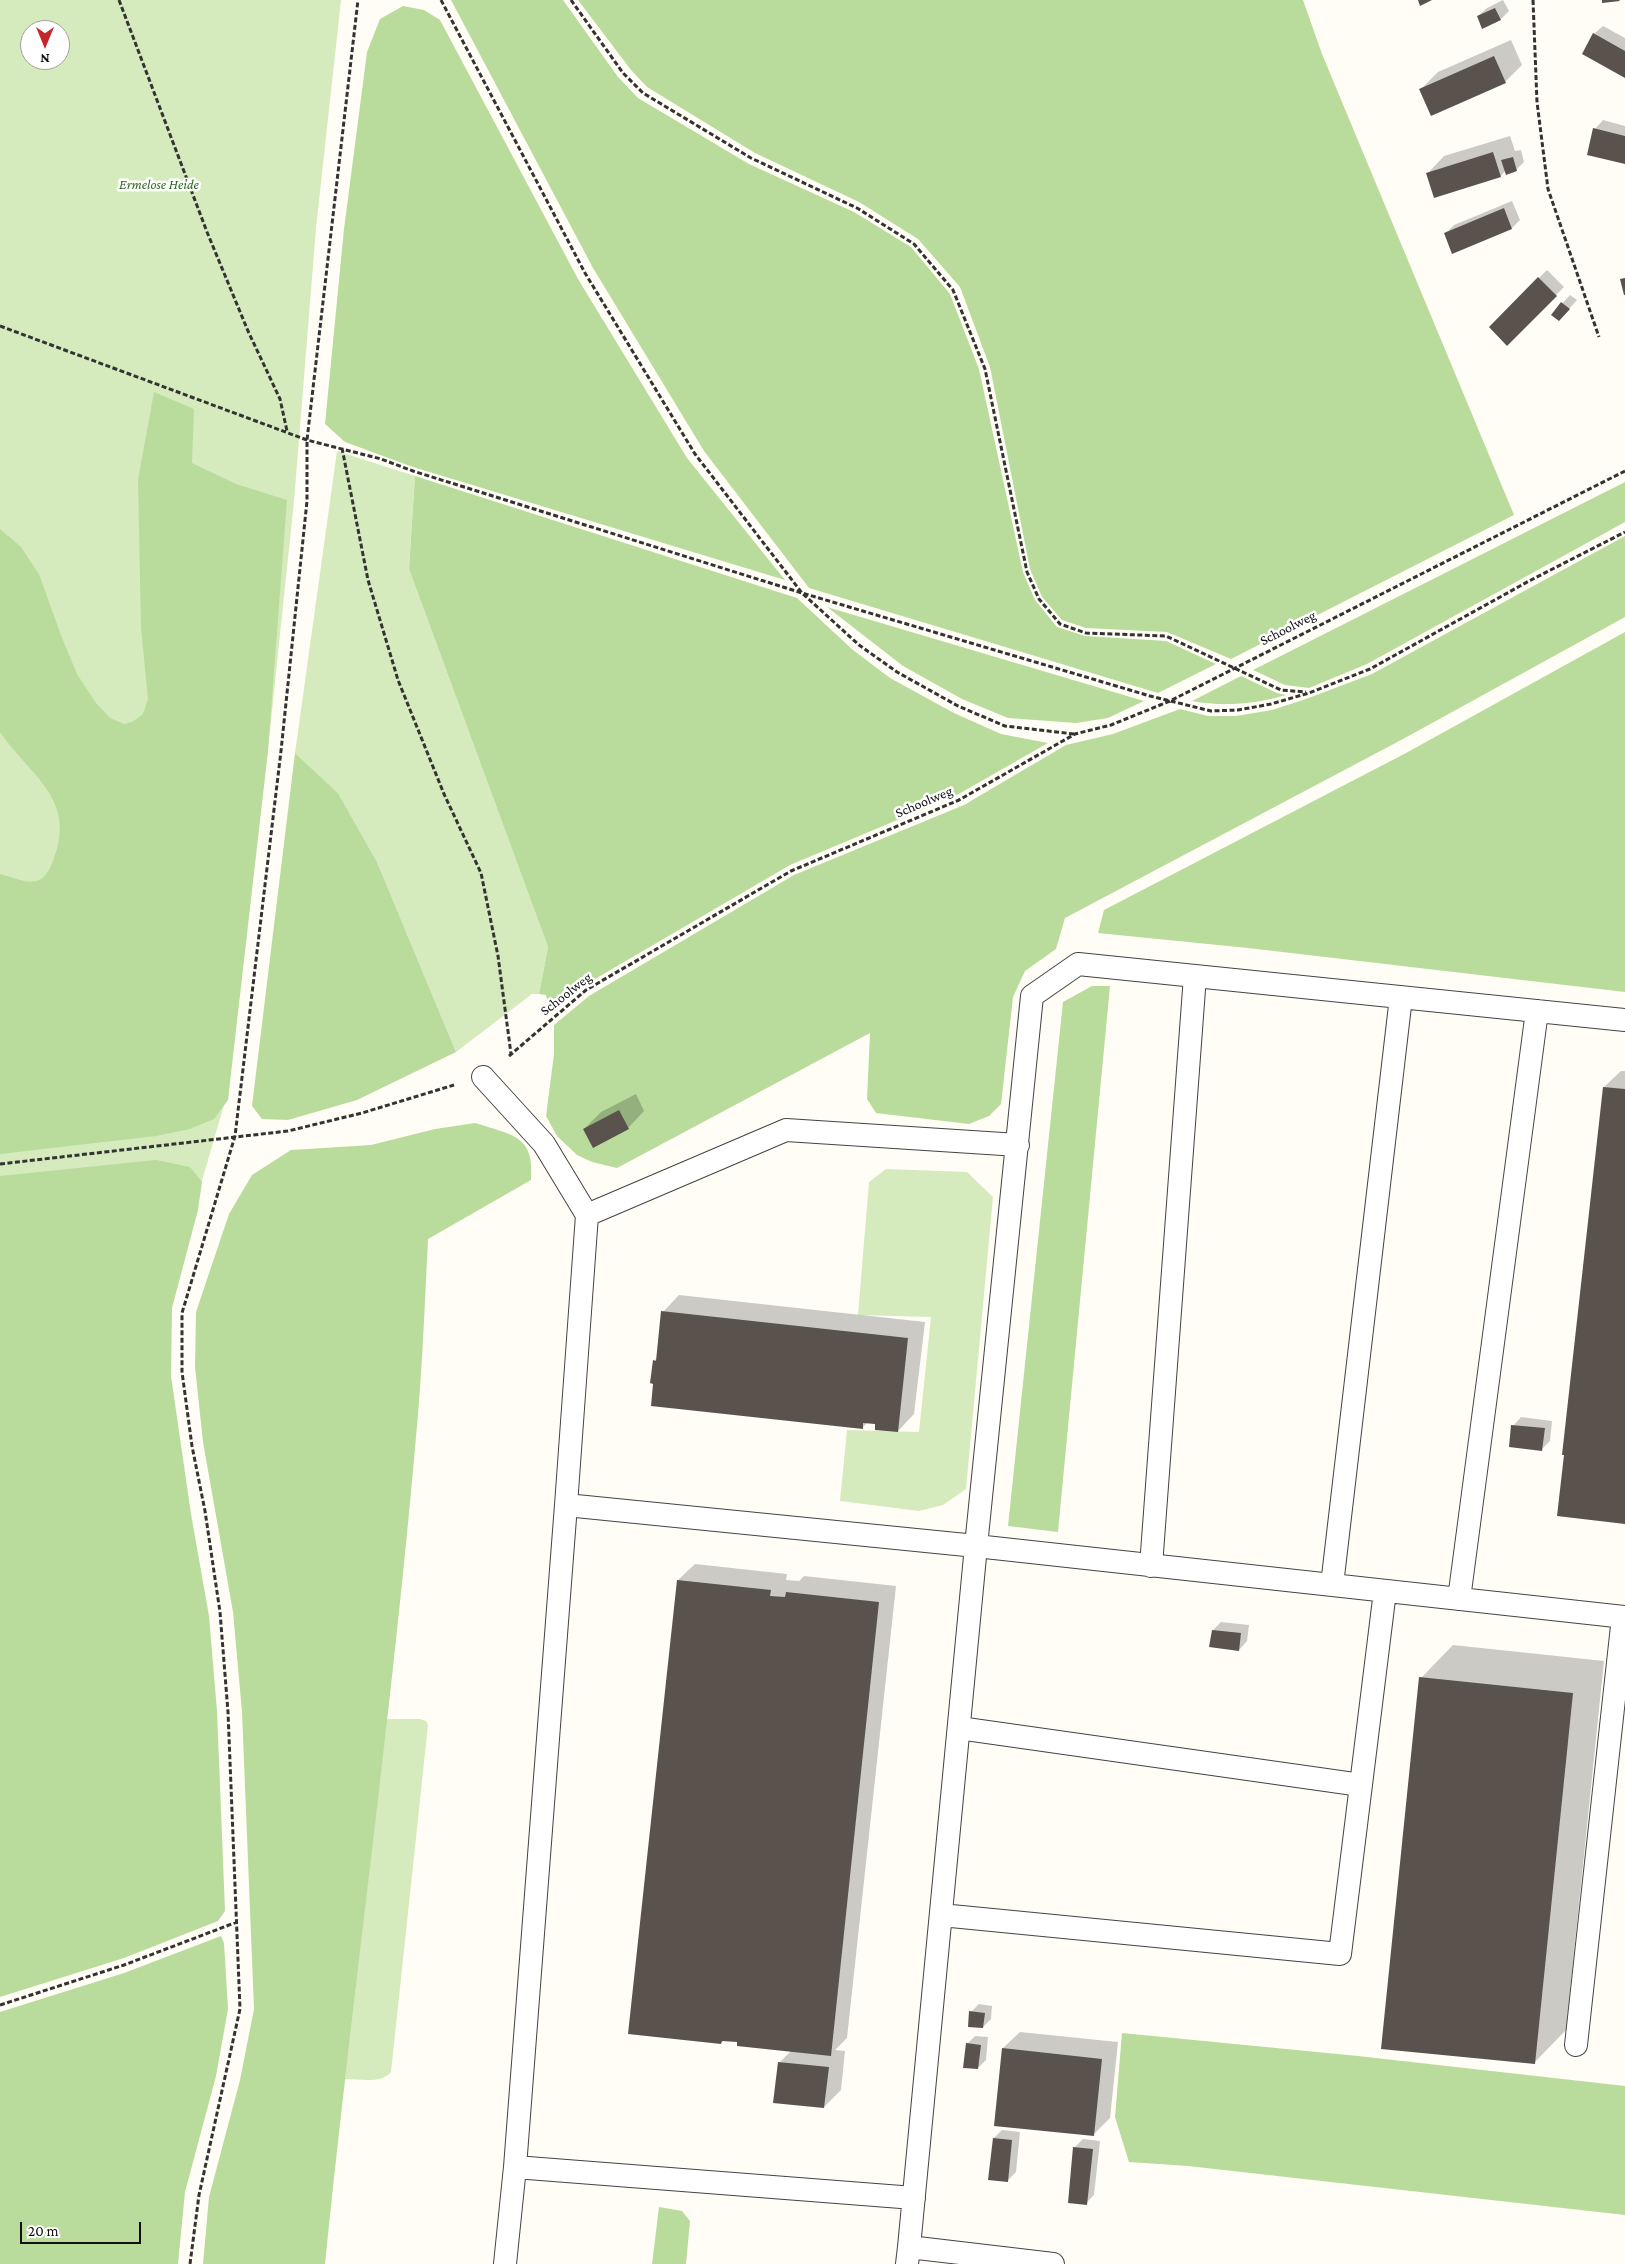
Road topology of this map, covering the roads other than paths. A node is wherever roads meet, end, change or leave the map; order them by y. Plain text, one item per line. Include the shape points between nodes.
1 (1195, 976) junction
2 (1401, 997) junction
3 (1537, 1011) junction
4 (1625, 1020) edge
5 (483, 1077) road end
6 (1018, 1145) junction
7 (587, 1215) junction
8 (566, 1506) junction
9 (976, 1546) junction
10 (1152, 1566) junction
11 (1332, 1585) junction
12 (1385, 1591) junction
13 (1459, 1599) junction
14 (1624, 1617) edge
15 (959, 1728) junction
16 (1361, 1786) junction
17 (941, 1915) junction
18 (1576, 2045) dead end
19 (514, 2167) junction
20 (914, 2198) junction
21 (908, 2256) edge
22 (504, 2264) edge
23 (1053, 2264) edge

1 - 2 lane
1 - 6 lane via 1078,964 1032,996
1 - 10 lane
2 - 3 lane
2 - 11 lane
3 - 4 lane
3 - 13 lane
5 - 7 lane via 544,1144
6 - 7 lane via 786,1130
6 - 9 lane
7 - 8 lane
8 - 9 lane
8 - 19 lane
9 - 10 lane
9 - 15 lane
10 - 11 lane
11 - 12 lane
12 - 13 lane
12 - 16 lane
13 - 14 lane
14 - 18 lane
15 - 16 lane
15 - 17 lane
16 - 17 lane via 1340,1954
17 - 20 lane
19 - 20 lane
19 - 22 lane
20 - 21 lane
21 - 23 lane

